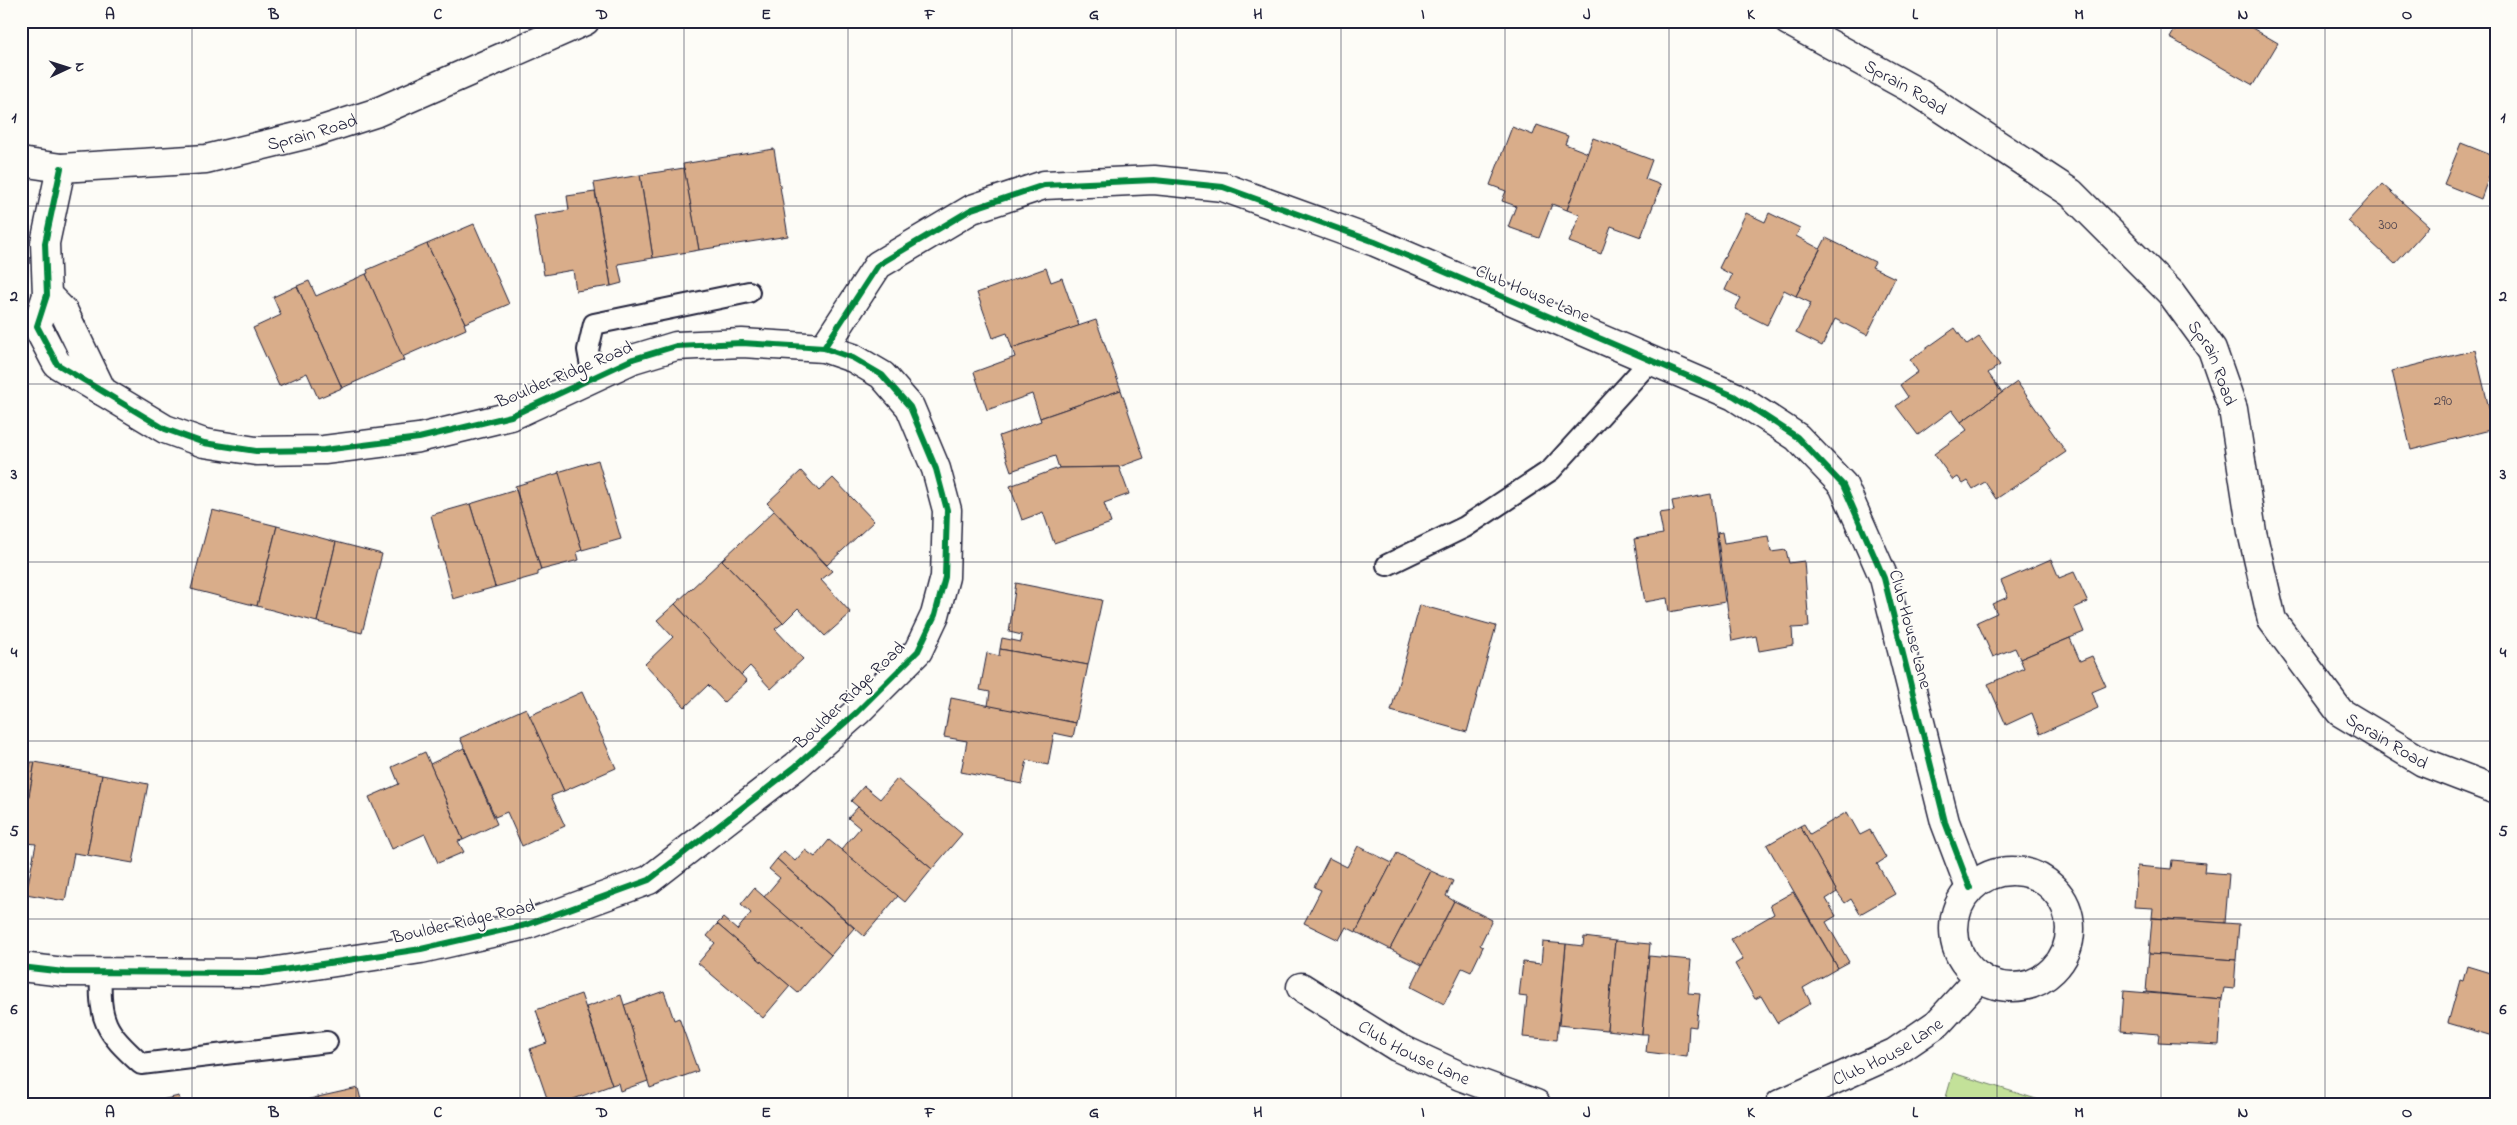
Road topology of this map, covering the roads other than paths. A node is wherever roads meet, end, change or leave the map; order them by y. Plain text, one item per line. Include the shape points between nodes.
1 (585, 21) edge
2 (1788, 21) edge
3 (21, 162) edge
4 (61, 168) junction
5 (749, 292) dead end
6 (824, 348) junction
7 (1651, 360) junction
8 (593, 377) junction
9 (1387, 565) dead end
10 (2496, 790) edge
11 (1970, 888) junction
12 (21, 967) edge
13 (101, 972) junction
14 (1980, 977) junction
15 (1301, 987) dead end
16 (327, 1042) dead end
17 (1536, 1104) edge
18 (1780, 1104) edge

1 - 4 street, Sprain Road via 375,113 313,134 206,159
2 - 10 street, Sprain Road via 1919,93 2070,193 2171,293 2212,349 2233,409 2252,532 2272,620 2340,712 2423,762
3 - 4 street, Sprain Road
4 - 8 street, Boulder Ridge Road via 45,243 47,295 64,312 102,391 165,429 204,444 256,451 324,450 419,438 511,416
5 - 8 lane via 594,324 588,350
6 - 7 street, Club House Lane via 878,265 972,209 1044,185 1154,180 1223,187 1375,242
6 - 8 street, Boulder Ridge Road via 742,343 676,346 633,359
6 - 13 street, Boulder Ridge Road via 853,358 882,375 910,407 936,468 947,510 945,577 935,615 918,651 857,712 796,766 649,880 526,925 421,949 263,973
7 - 9 lane via 1551,470 1465,527
7 - 11 street, Club House Lane via 1734,396 1797,437 1843,485 1884,578 1945,822
11 - 14 street via 1960,902 1954,934 1958,951 1967,966
11 - 14 street via 1986,876 2006,870 2026,872 2045,880 2059,894 2069,919 2070,932 2065,952 2054,969 2038,981 2019,987 1998,985
12 - 13 street, Boulder Ridge Road
13 - 16 lane via 100,1006 113,1039 142,1064
14 - 18 street, Club House Lane via 1938,1023 1894,1052
15 - 17 street, Club House Lane via 1397,1047 1460,1076

